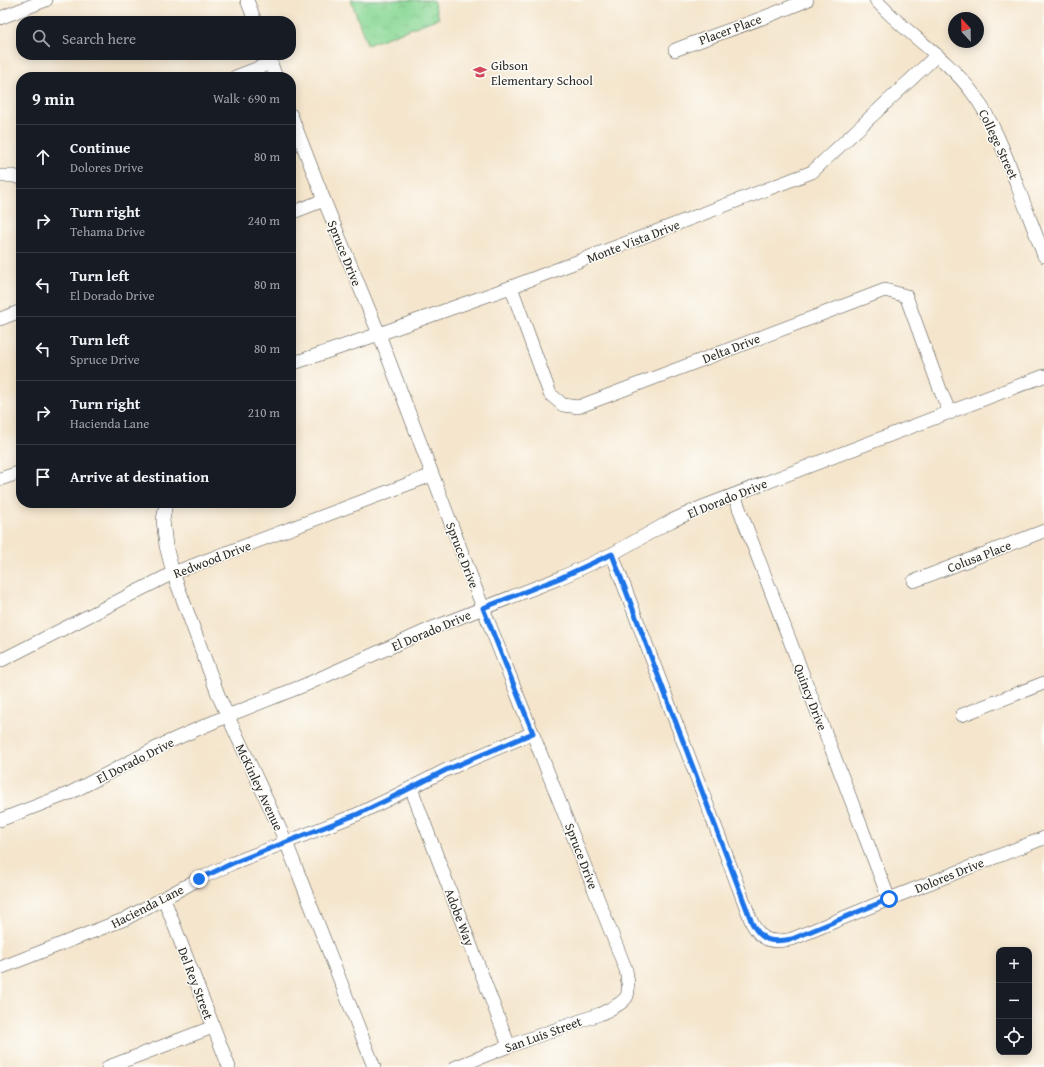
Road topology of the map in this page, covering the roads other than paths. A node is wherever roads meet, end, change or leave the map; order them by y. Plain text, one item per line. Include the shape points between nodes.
1 (46, 0) edge
2 (247, 0) edge
3 (807, 0) edge
4 (876, 0) edge
5 (253, 16) edge
6 (0, 18) edge
7 (675, 50) dead end
8 (937, 55) junction
9 (267, 60) edge
10 (269, 60) edge
11 (244, 72) edge
12 (274, 72) edge
13 (296, 128) edge
14 (0, 176) edge
15 (16, 177) edge
16 (324, 200) junction
17 (296, 211) edge
18 (1044, 256) edge
19 (511, 287) junction
20 (16, 313) edge
21 (0, 319) edge
22 (379, 334) junction
23 (296, 362) edge
24 (1044, 376) edge
25 (950, 412) junction
26 (16, 474) edge
27 (432, 475) junction
28 (0, 479) edge
29 (734, 495) junction
30 (165, 508) edge
31 (1044, 531) edge
32 (612, 554) junction
33 (174, 573) junction
34 (914, 581) dead end
35 (483, 608) junction
36 (0, 661) edge
37 (1044, 683) edge
38 (962, 714) dead end
39 (227, 716) junction
40 (533, 733) junction
41 (411, 788) junction
42 (0, 820) edge
43 (1044, 838) edge
44 (286, 842) junction
45 (164, 899) junction
46 (889, 899) junction
47 (0, 968) edge
48 (627, 996) joint
49 (213, 1027) junction
50 (509, 1046) junction
51 (108, 1067) edge
52 (228, 1067) edge
53 (374, 1067) edge
54 (456, 1067) edge

1 - 6 street
2 - 5 street
3 - 7 street, Placer Place
4 - 8 street, College Street
8 - 18 street, College Street via 972,92 996,132
8 - 19 street, Monte Vista Drive via 812,172
9 - 11 street
10 - 12 street
13 - 16 street, Spruce Drive
14 - 15 street
16 - 17 street
16 - 22 street, Spruce Drive
19 - 22 street, Monte Vista Drive
19 - 25 street, Delta Drive via 550,394 563,405 578,407 884,290 906,296
20 - 21 street
22 - 23 street, Monte Vista Drive
22 - 27 street, Spruce Drive
24 - 25 street, El Dorado Drive
25 - 29 street, El Dorado Drive
26 - 28 street
27 - 33 street, Redwood Drive
27 - 35 street, Spruce Drive
29 - 32 street, El Dorado Drive via 671,521
29 - 46 street, Quincy Drive
30 - 33 street, McKinley Avenue via 166,546
31 - 34 street, Colusa Place
32 - 35 street, El Dorado Drive via 560,578
32 - 46 street, Dolores Drive via 757,932 764,938 778,942 792,939
33 - 36 street, Redwood Drive
33 - 39 street, McKinley Avenue
35 - 39 street, El Dorado Drive
35 - 40 street, Spruce Drive
37 - 38 street
39 - 42 street, El Dorado Drive via 166,743 70,793
39 - 44 street, McKinley Avenue
40 - 41 street, Hacienda Lane via 446,770
40 - 48 street, Spruce Drive via 626,970
41 - 44 street, Hacienda Lane via 358,814
41 - 50 street, Adobe Way
43 - 46 street, Dolores Drive
44 - 45 street, Hacienda Lane via 233,863
44 - 53 street, McKinley Avenue
45 - 47 street, Hacienda Lane via 125,919
45 - 49 street, Del Rey Street
48 - 50 street, San Luis Street via 600,1014
49 - 51 street
49 - 52 street, Del Rey Street
50 - 54 street, San Luis Street

